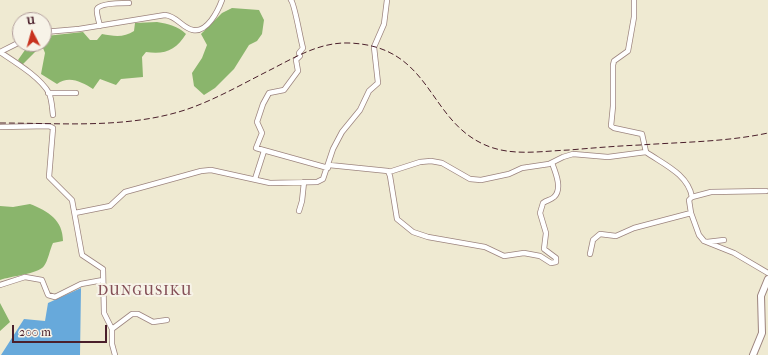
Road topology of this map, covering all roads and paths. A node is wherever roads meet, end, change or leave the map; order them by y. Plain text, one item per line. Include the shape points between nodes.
1 (222, 0) edge
2 (291, 0) edge
3 (387, 0) edge
4 (634, 0) edge
5 (129, 3) dead end
6 (100, 26) junction
7 (52, 31) edge
8 (12, 46) edge
9 (0, 52) edge
10 (48, 93) junction
11 (76, 93) dead end
12 (53, 115) dead end
13 (0, 127) edge
14 (264, 151) junction
15 (646, 152) junction
16 (552, 163) junction
17 (328, 166) junction
18 (389, 172) junction
19 (255, 179) junction
20 (304, 182) junction
21 (766, 191) dead end
22 (692, 197) junction
23 (299, 211) dead end
24 (75, 213) junction
25 (691, 213) junction
26 (724, 240) dead end
27 (706, 242) junction
28 (590, 254) dead end
29 (767, 274) edge
30 (103, 280) junction
31 (0, 285) edge
32 (167, 320) dead end
33 (765, 326) edge
34 (112, 329) junction
35 (115, 355) edge
36 (753, 355) edge

1 - 6 street via 208,24 195,30 165,15
2 - 14 street via 303,48 296,59 297,73 284,90 269,93 256,122 262,133 256,148
3 - 17 street via 384,24 374,46 378,83 368,91 360,110 342,132
4 - 15 street via 628,51 614,61 613,65 613,106 610,126 642,134
5 - 6 street via 107,4 99,8 97,10
6 - 7 street
8 - 9 street
9 - 10 street via 26,69
10 - 11 street
10 - 12 street
13 - 24 street via 52,127 49,176 72,200
14 - 17 street
14 - 19 street
15 - 16 street via 608,157 573,154
15 - 22 street via 674,169 690,186
16 - 18 street via 522,168 512,174 481,180 470,179 442,163 431,161
16 - 18 street via 558,180 557,193 543,203 540,213 546,233 544,249 556,258 556,262 553,263 540,256 524,253 504,256 485,247 413,232 397,219
17 - 18 street
17 - 20 street via 320,181
19 - 20 street via 270,182
19 - 24 street via 211,170 201,171 129,191 110,206
20 - 23 street
21 - 22 street via 711,192
22 - 25 street
24 - 30 street via 82,255 102,267
25 - 27 street via 699,235
25 - 28 street via 634,228 616,236 600,234 593,240
26 - 27 street
27 - 29 street via 734,253
29 - 33 main road via 761,296
30 - 31 street via 81,284 55,297 48,295 42,280 31,277
30 - 34 street via 104,313
32 - 34 street via 152,322 138,314 132,314
33 - 36 main road
34 - 35 street

